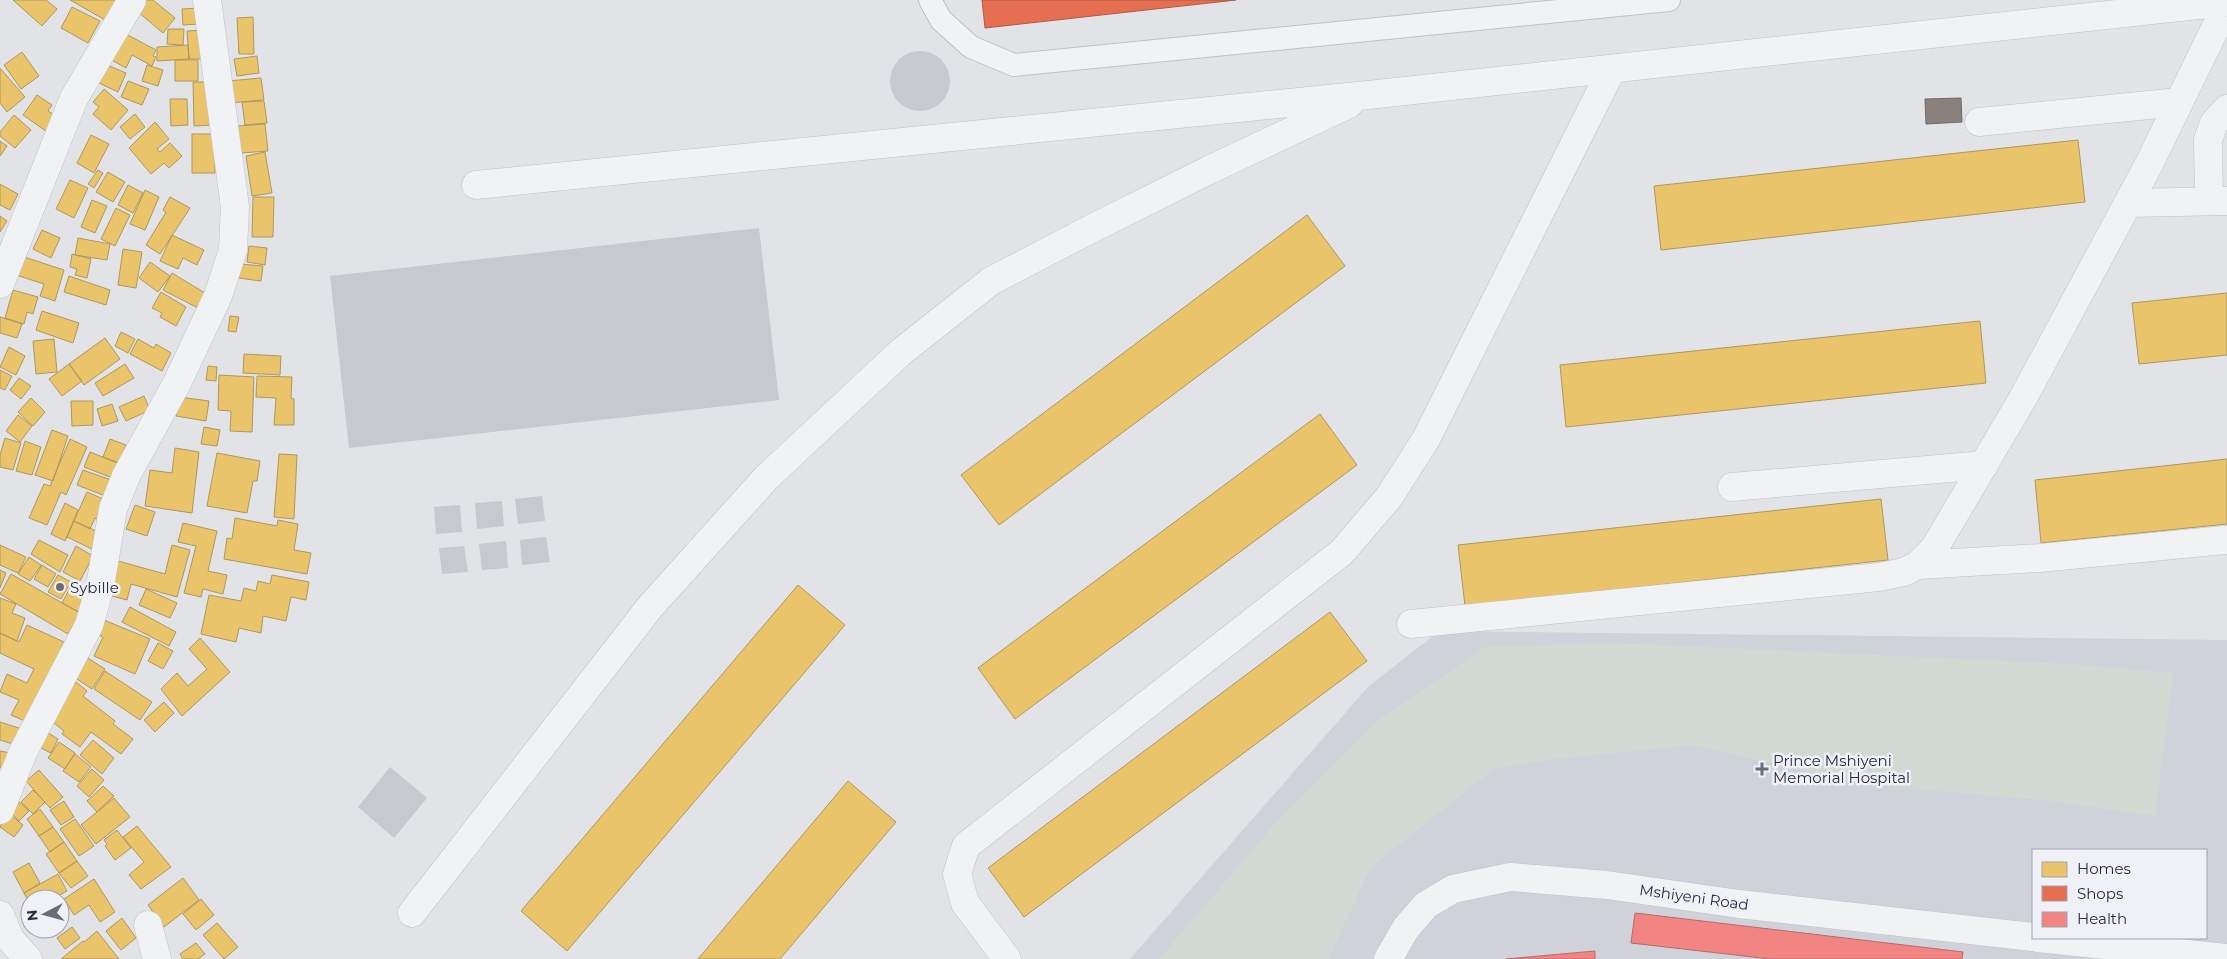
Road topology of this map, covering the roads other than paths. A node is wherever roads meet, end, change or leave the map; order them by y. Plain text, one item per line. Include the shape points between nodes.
1 (132, 0) edge
2 (206, 0) edge
3 (930, 0) edge
4 (1669, 0) edge
5 (2227, 3) edge
6 (1612, 69) junction
7 (1368, 95) junction
8 (2179, 102) junction
9 (2227, 109) edge
10 (1979, 122) dead end
11 (476, 185) dead end
12 (2218, 201) edge
13 (2128, 203) junction
14 (0, 284) edge
15 (1984, 465) junction
16 (1732, 487) dead end
17 (2224, 540) dead end
18 (1918, 566) junction
19 (1411, 624) dead end
20 (0, 810) edge
21 (412, 913) dead end
22 (0, 915) edge
23 (148, 925) dead end
24 (2032, 937) edge
25 (2047, 939) edge
26 (1007, 958) edge
27 (2227, 958) edge
28 (28, 959) edge
29 (157, 959) edge
30 (1388, 959) edge

1 - 14 street via 74,98
2 - 20 street via 235,207 233,250 218,296 177,382 126,476 113,509 100,587 89,625 23,752
3 - 4 lane via 941,20 971,47 1014,65
5 - 6 street
5 - 8 street
6 - 7 street
6 - 26 street via 1426,439 1389,497 1342,552 966,846 957,874 964,903
7 - 11 street
7 - 21 street via 1090,229 991,282 901,352 766,478 650,607
8 - 10 street
8 - 13 street
9 - 12 street via 2214,123 2208,140
12 - 13 street
13 - 15 street
15 - 16 street
15 - 18 street via 1934,549
17 - 18 street
18 - 19 street via 1904,572 1808,585
22 - 28 street via 10,939
23 - 29 street
24 - 30 street, Mshiyeni Road via 1739,904 1607,885 1510,877 1453,889 1426,905 1406,928
25 - 27 street

